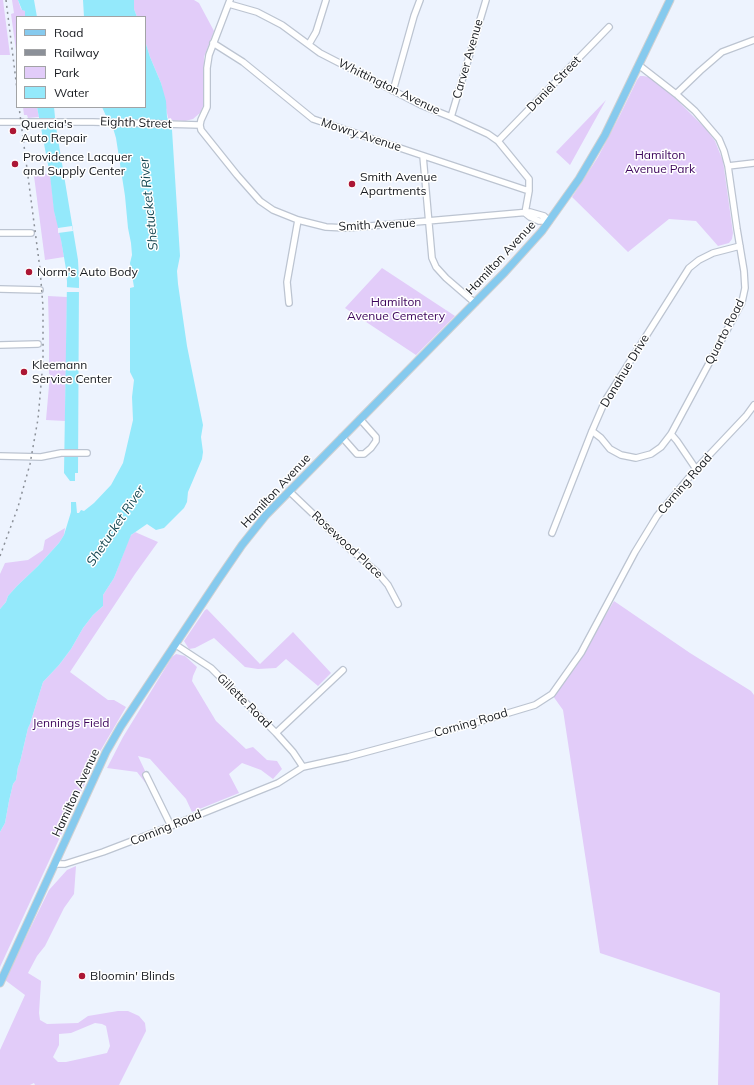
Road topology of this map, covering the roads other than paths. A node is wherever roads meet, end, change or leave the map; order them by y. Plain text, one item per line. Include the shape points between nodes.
1 (326, 0) edge
2 (420, 0) edge
3 (486, 0) edge
4 (670, 0) edge
5 (230, 2) edge
6 (609, 27) dead end
7 (754, 40) edge
8 (213, 43) junction
9 (308, 44) junction
10 (640, 66) junction
11 (393, 91) junction
12 (676, 94) junction
13 (451, 117) junction
14 (0, 122) edge
15 (200, 125) junction
16 (498, 141) junction
17 (423, 156) junction
18 (754, 163) edge
19 (728, 166) junction
20 (529, 191) junction
21 (525, 213) junction
22 (298, 220) junction
23 (549, 221) junction
24 (428, 222) junction
25 (0, 233) edge
26 (31, 233) dead end
27 (740, 246) junction
28 (0, 289) edge
29 (40, 290) dead end
30 (289, 303) dead end
31 (475, 303) junction
32 (0, 344) edge
33 (38, 344) dead end
34 (754, 405) edge
35 (360, 419) junction
36 (592, 431) junction
37 (671, 434) junction
38 (342, 437) junction
39 (87, 453) dead end
40 (0, 456) edge
41 (696, 469) junction
42 (289, 491) junction
43 (552, 533) dead end
44 (398, 604) dead end
45 (176, 645) junction
46 (343, 670) dead end
47 (276, 733) junction
48 (303, 768) junction
49 (146, 775) dead end
50 (171, 826) junction
51 (56, 864) junction
52 (0, 983) edge

1 - 9 street via 316,32
2 - 11 street
3 - 13 street, Carver Avenue
4 - 10 main road, Hamilton Avenue
5 - 8 street
5 - 9 street, Whittington Avenue via 282,24
6 - 16 street, Daniel Street
7 - 12 street via 722,52
8 - 15 street via 207,68 207,108
8 - 17 street, Mowry Avenue via 243,62 313,119
9 - 11 street, Whittington Avenue via 320,53
10 - 12 street, Quarto Road
10 - 23 main road, Hamilton Avenue via 605,135 579,179
11 - 13 street, Whittington Avenue
12 - 19 street, Quarto Road via 700,116 719,139
13 - 16 street, Whittington Avenue
14 - 15 street, Eighth Street
15 - 22 street, Smith Avenue via 260,201 273,210
16 - 20 street, Whittington Avenue via 529,179
17 - 20 street, Mowry Avenue
17 - 24 street
18 - 19 street
19 - 27 street, Quarto Road
20 - 21 street, Whittington Avenue
21 - 23 street, Smith Avenue via 536,213
21 - 24 street, Smith Avenue
22 - 24 street, Smith Avenue via 346,228
22 - 30 street via 287,282
23 - 31 main road, Hamilton Avenue via 524,252
24 - 31 street via 432,258 436,267
25 - 26 street
27 - 36 street, Donahue Drive via 713,252 689,268 605,401
27 - 37 street, Quarto Road via 745,288 742,302
28 - 29 street
31 - 35 main road, Hamilton Avenue
32 - 33 street
34 - 41 street, Corning Road
35 - 38 main road, Hamilton Avenue
35 - 38 street via 376,436 372,448 362,455 357,454
36 - 37 street, Quarto Road via 610,449 621,455 636,458 651,454 661,447
36 - 43 street, Donahue Drive
37 - 41 street
38 - 42 main road, Hamilton Avenue
39 - 40 street via 41,457
41 - 48 street, Corning Road via 657,516 581,653 552,694 535,704 485,720
42 - 44 street, Rosewood Place via 377,572 388,585
42 - 45 main road, Hamilton Avenue via 242,545
45 - 47 street, Gillette Road via 211,668
45 - 51 main road, Hamilton Avenue via 106,752
46 - 47 street
47 - 48 street, Gillette Road
48 - 50 street, Corning Road via 278,783
49 - 50 street
50 - 51 street, Corning Road via 104,852 65,864
51 - 52 main road, Hamilton Avenue

